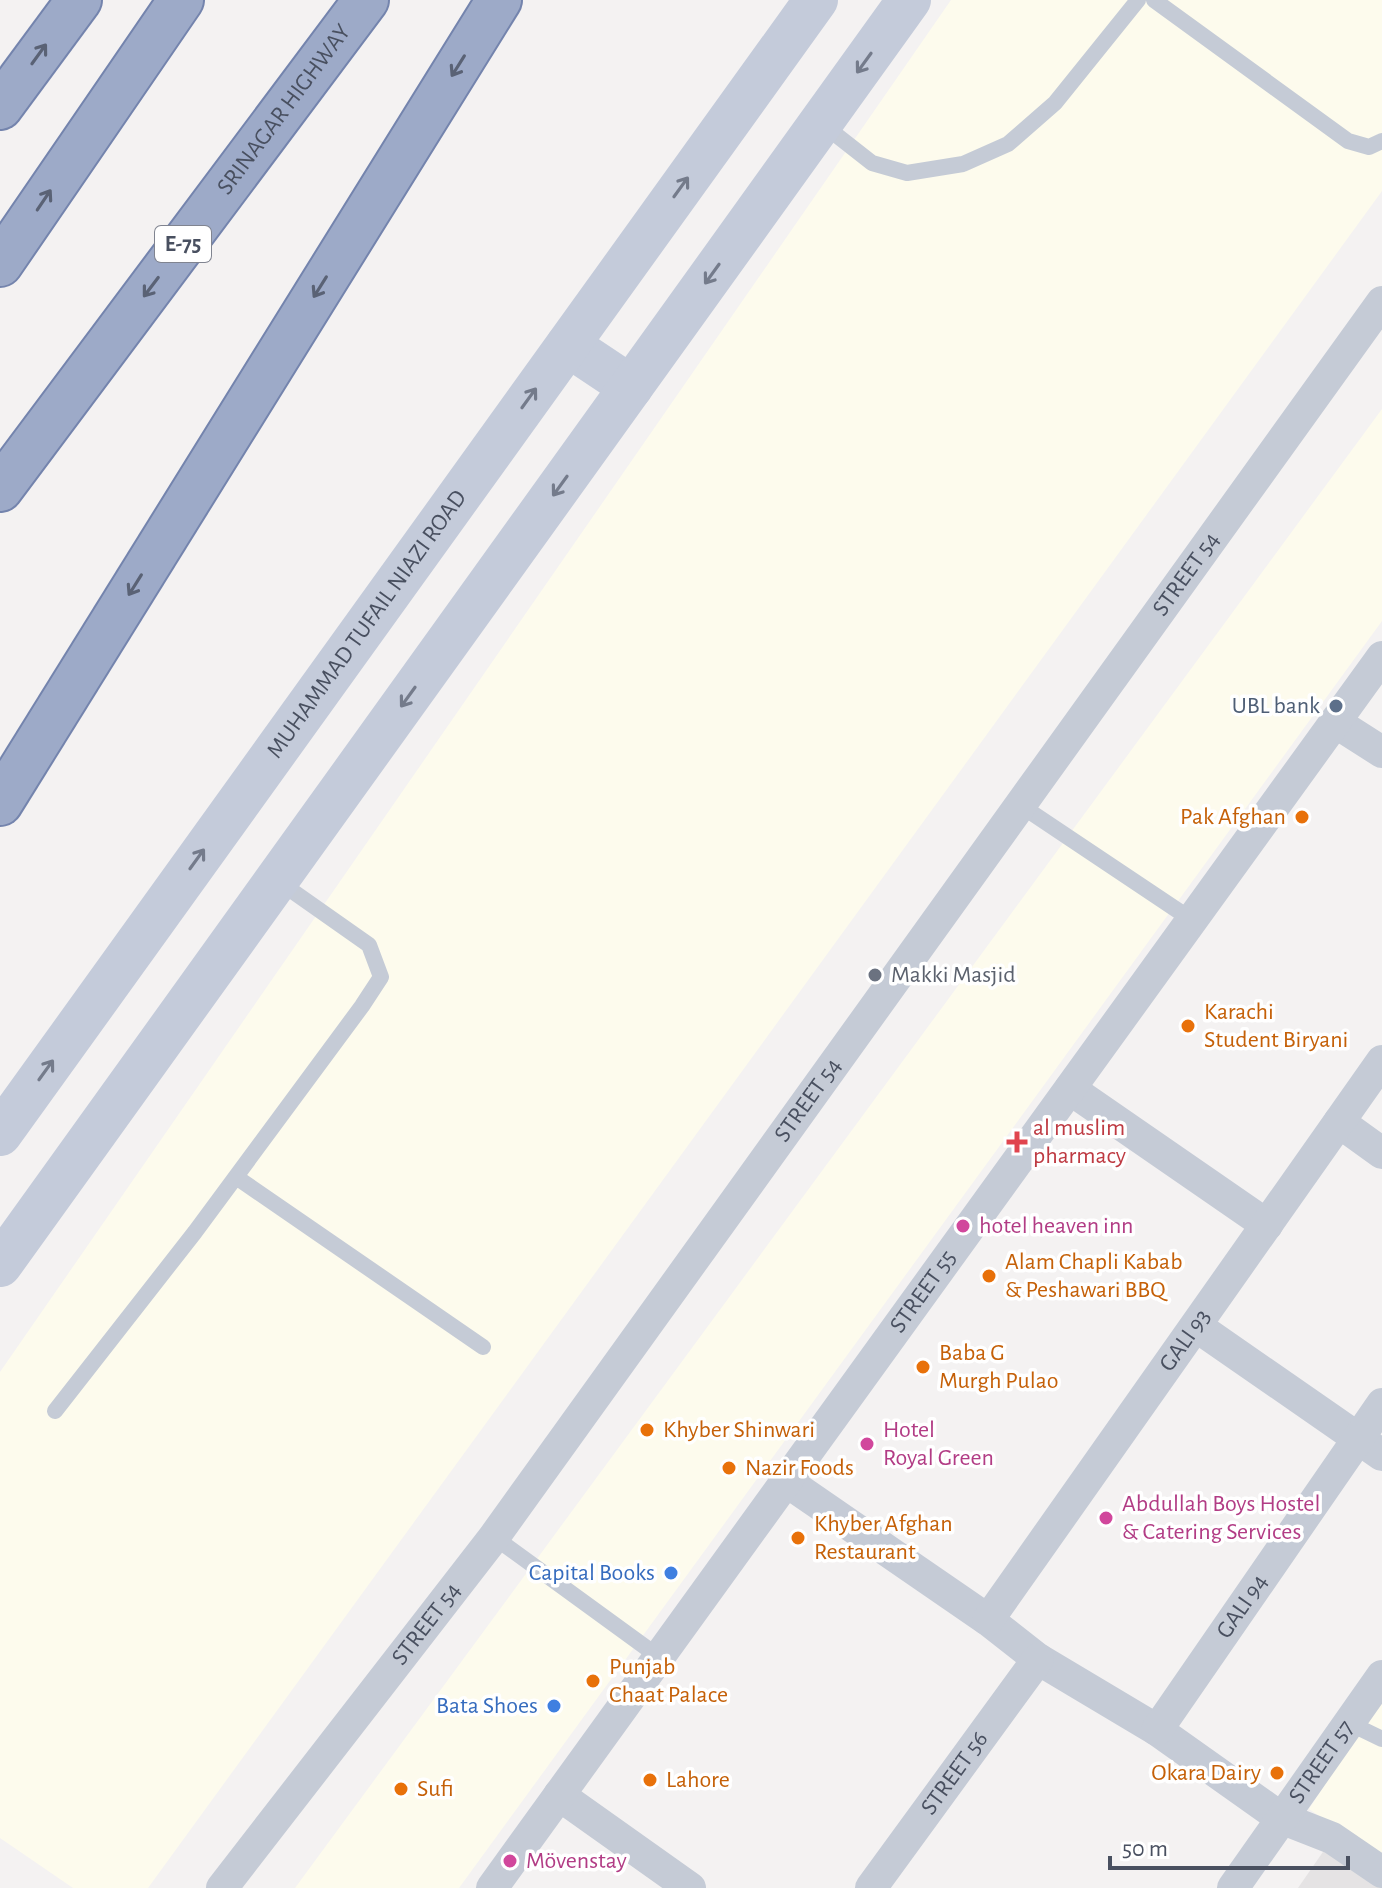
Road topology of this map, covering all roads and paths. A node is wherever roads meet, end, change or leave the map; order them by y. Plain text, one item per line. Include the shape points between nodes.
1 (79, 0) edge
2 (181, 0) edge
3 (366, 0) edge
4 (499, 0) edge
5 (816, 0) edge
6 (909, 0) edge
7 (1138, 0) edge
8 (1154, 0) edge
9 (0, 107) edge
10 (821, 123) junction
11 (1382, 141) edge
12 (0, 264) edge
13 (1382, 302) edge
14 (568, 345) junction
15 (631, 387) junction
16 (0, 489) edge
17 (1382, 657) edge
18 (1335, 722) junction
19 (1382, 752) edge
20 (0, 803) edge
21 (1020, 805) junction
22 (276, 880) junction
23 (1192, 920) junction
24 (1382, 1061) edge
25 (1070, 1089) junction
26 (1339, 1122) junction
27 (0, 1134) edge
28 (1382, 1153) edge
29 (236, 1177) junction
30 (1267, 1225) junction
31 (0, 1265) edge
32 (1196, 1326) junction
33 (483, 1347) dead end
34 (1382, 1404) edge
35 (55, 1411) dead end
36 (1370, 1447) edge
37 (786, 1481) junction
38 (494, 1537) junction
39 (988, 1620) junction
40 (659, 1657) junction
41 (1038, 1659) junction
42 (1382, 1676) edge
43 (1349, 1723) junction
44 (1157, 1730) junction
45 (1382, 1739) edge
46 (559, 1795) junction
47 (1281, 1818) junction
48 (1382, 1872) edge
49 (222, 1888) edge
50 (492, 1888) edge
51 (690, 1888) edge
52 (871, 1888) edge
53 (1233, 1888) edge

9 -> 1 highway
12 -> 2 highway
3 -> 16 highway, SRINAGAR HIGHWAY / E-75
4 -> 20 highway
14 -> 5 main road, MUHAMMAD TUFAIL NIAZI ROAD
6 -> 10 main road
7 - 10 lane via 1055,103 1008,144 963,164 907,173 872,163
8 - 11 lane via 1348,141 1369,147
10 -> 15 main road
13 - 21 street, STREET 54
14 - 15 main road
27 -> 14 main road, MUHAMMAD TUFAIL NIAZI ROAD
15 -> 22 main road
17 - 18 street, STREET 55
18 - 19 street
18 - 23 street, STREET 55
21 - 23 lane
21 - 38 street, STREET 54
22 - 29 lane via 369,945 381,977
22 - 31 main road
23 - 25 street, STREET 55
24 - 26 street, GALI 93
25 - 30 street
25 - 37 street, STREET 55
26 - 28 street
26 - 30 street, GALI 93
29 - 33 lane
29 - 35 lane
30 - 32 street, GALI 93
32 - 36 street
32 - 39 street, GALI 93
34 - 36 street, GALI 94
36 - 44 street, GALI 94
37 - 39 street
37 - 40 street, STREET 55
38 - 40 lane
38 - 49 street, STREET 54
39 - 41 street
40 - 46 street, STREET 55
41 - 44 street
41 - 52 street, STREET 56
42 - 43 street, STREET 57
43 - 45 lane
43 - 47 street, STREET 57
44 - 47 street
46 - 50 street, STREET 55
46 - 51 street
47 - 48 street via 1332,1838
47 - 53 street, STREET 57

